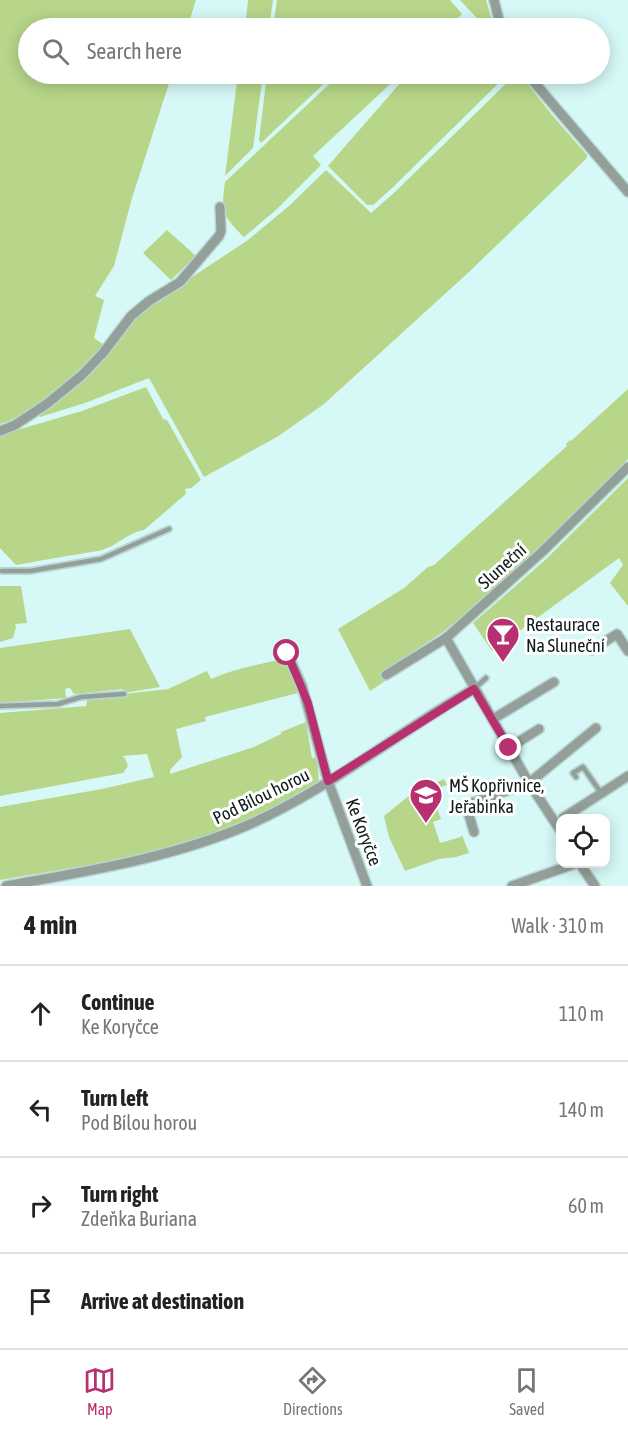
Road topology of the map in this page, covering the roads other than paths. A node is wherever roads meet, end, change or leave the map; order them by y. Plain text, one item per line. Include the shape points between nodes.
1 (494, 0) edge
2 (498, 18) edge
3 (536, 84) edge
4 (628, 192) edge
5 (220, 207) dead end
6 (0, 431) edge
7 (628, 467) edge
8 (169, 529) dead end
9 (2, 571) dead end
10 (446, 638) junction
11 (592, 650) dead end
12 (628, 651) edge
13 (287, 653) dead end
14 (387, 675) dead end
15 (486, 678) dead end
16 (554, 682) dead end
17 (474, 689) junction
18 (124, 694) dead end
19 (0, 706) edge
20 (493, 719) junction
21 (596, 728) dead end
22 (539, 729) dead end
23 (509, 748) junction
24 (628, 776) edge
25 (576, 777) dead end
26 (328, 781) junction
27 (530, 783) junction
28 (601, 793) junction
29 (572, 814) edge
30 (556, 818) edge
31 (474, 832) dead end
32 (563, 868) edge
33 (583, 868) edge
34 (54, 882) edge
35 (6, 886) edge
36 (367, 886) edge
37 (512, 886) edge
38 (595, 886) edge

1 - 2 street
3 - 4 street
5 - 6 street via 219,236 180,282 131,316 93,363 57,396
7 - 10 street, Sluneční via 543,551
8 - 9 lane via 101,559 30,571
10 - 14 street, Sluneční
10 - 17 street
11 - 12 street via 617,634
13 - 26 street, Ke Koryčce via 308,703
15 - 17 lane
16 - 20 street
17 - 20 street
17 - 26 street, Pod Bílou horou
18 - 19 lane via 81,697 58,704
20 - 23 street
21 - 27 street
22 - 23 street
23 - 27 street
24 - 28 street
25 - 28 lane via 573,773 583,767
26 - 34 street, Pod Bílou horou via 256,821 201,843
26 - 36 street, Ke Koryčce
27 - 30 street
27 - 31 street via 466,805
28 - 29 street
32 - 37 street
33 - 38 street
34 - 35 street, Pod Bílou horou

